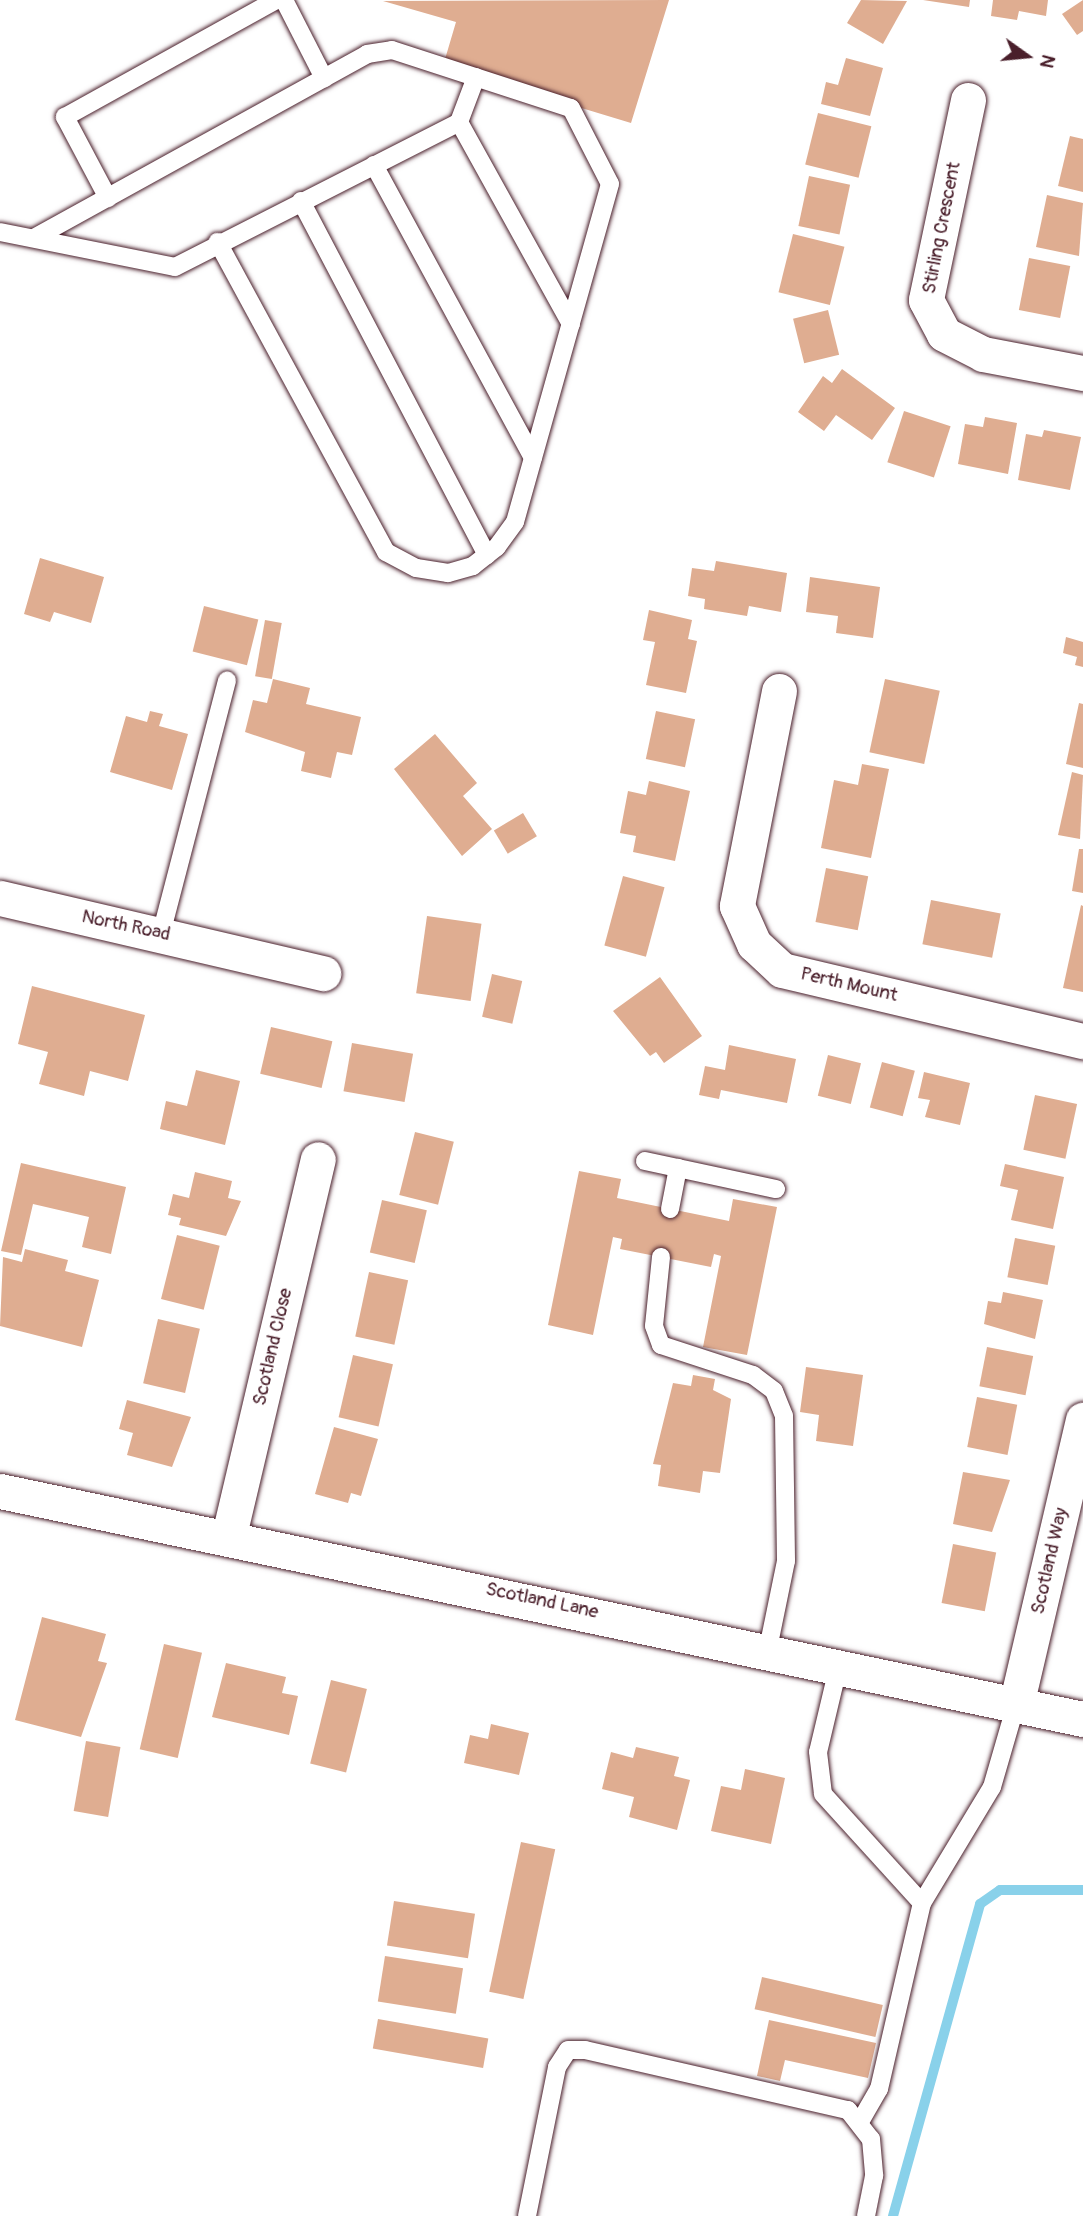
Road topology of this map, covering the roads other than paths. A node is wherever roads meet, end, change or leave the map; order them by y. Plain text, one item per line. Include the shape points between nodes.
1 (276, 0) edge
2 (284, 0) edge
3 (476, 77) junction
4 (324, 78) junction
5 (968, 100) dead end
6 (459, 122) junction
7 (374, 164) junction
8 (108, 198) junction
9 (301, 201) junction
10 (0, 232) edge
11 (37, 237) junction
12 (0, 238) edge
13 (218, 242) junction
14 (571, 324) junction
15 (1083, 373) edge
16 (533, 457) junction
17 (487, 555) junction
18 (227, 680) dead end
19 (779, 691) dead end
20 (0, 898) edge
21 (161, 934) junction
22 (323, 973) dead end
23 (1083, 1041) edge
24 (318, 1159) dead end
25 (645, 1161) dead end
26 (678, 1168) junction
27 (776, 1189) dead end
28 (670, 1209) dead end
29 (661, 1257) dead end
30 (1083, 1420) edge
31 (1079, 1454) edge
32 (0, 1491) edge
33 (229, 1535) junction
34 (768, 1649) junction
35 (839, 1664) junction
36 (1017, 1701) junction
37 (1083, 1719) edge
38 (922, 1903) junction
39 (861, 2120) junction
40 (527, 2216) edge
41 (866, 2216) edge

1 - 8 lane via 65,117
2 - 4 lane
3 - 4 lane via 392,50 367,54
3 - 6 lane
3 - 14 lane via 571,108 611,184
4 - 8 lane
5 - 15 street, Stirling Crescent via 926,300 944,334 983,354
6 - 7 lane
6 - 14 lane
7 - 9 lane
7 - 16 lane
8 - 11 lane
9 - 13 lane
9 - 17 lane
10 - 11 lane
10 - 12 lane
11 - 13 lane via 175,267
13 - 17 lane via 386,552 416,568 448,573
14 - 16 lane
16 - 17 lane via 515,522
18 - 21 lane
19 - 23 street, Perth Mount via 737,906 754,944 782,970
20 - 21 street, North Road
21 - 22 street, North Road
24 - 33 street, Scotland Close
25 - 26 lane
26 - 27 lane
26 - 28 lane
29 - 34 lane via 653,1326 661,1345 753,1375 774,1391 784,1416 786,1561
30 - 31 street, Scotland Way
31 - 36 street, Scotland Way
32 - 33 street, Scotland Lane
33 - 34 street, Scotland Lane
34 - 35 street, Scotland Lane
35 - 36 street, Scotland Lane
35 - 38 lane via 818,1752 823,1794
36 - 37 street, Scotland Lane
36 - 38 lane via 992,1787
38 - 39 lane via 879,2089
39 - 40 lane via 848,2110 568,2050 557,2067
39 - 41 lane via 871,2139 874,2176

